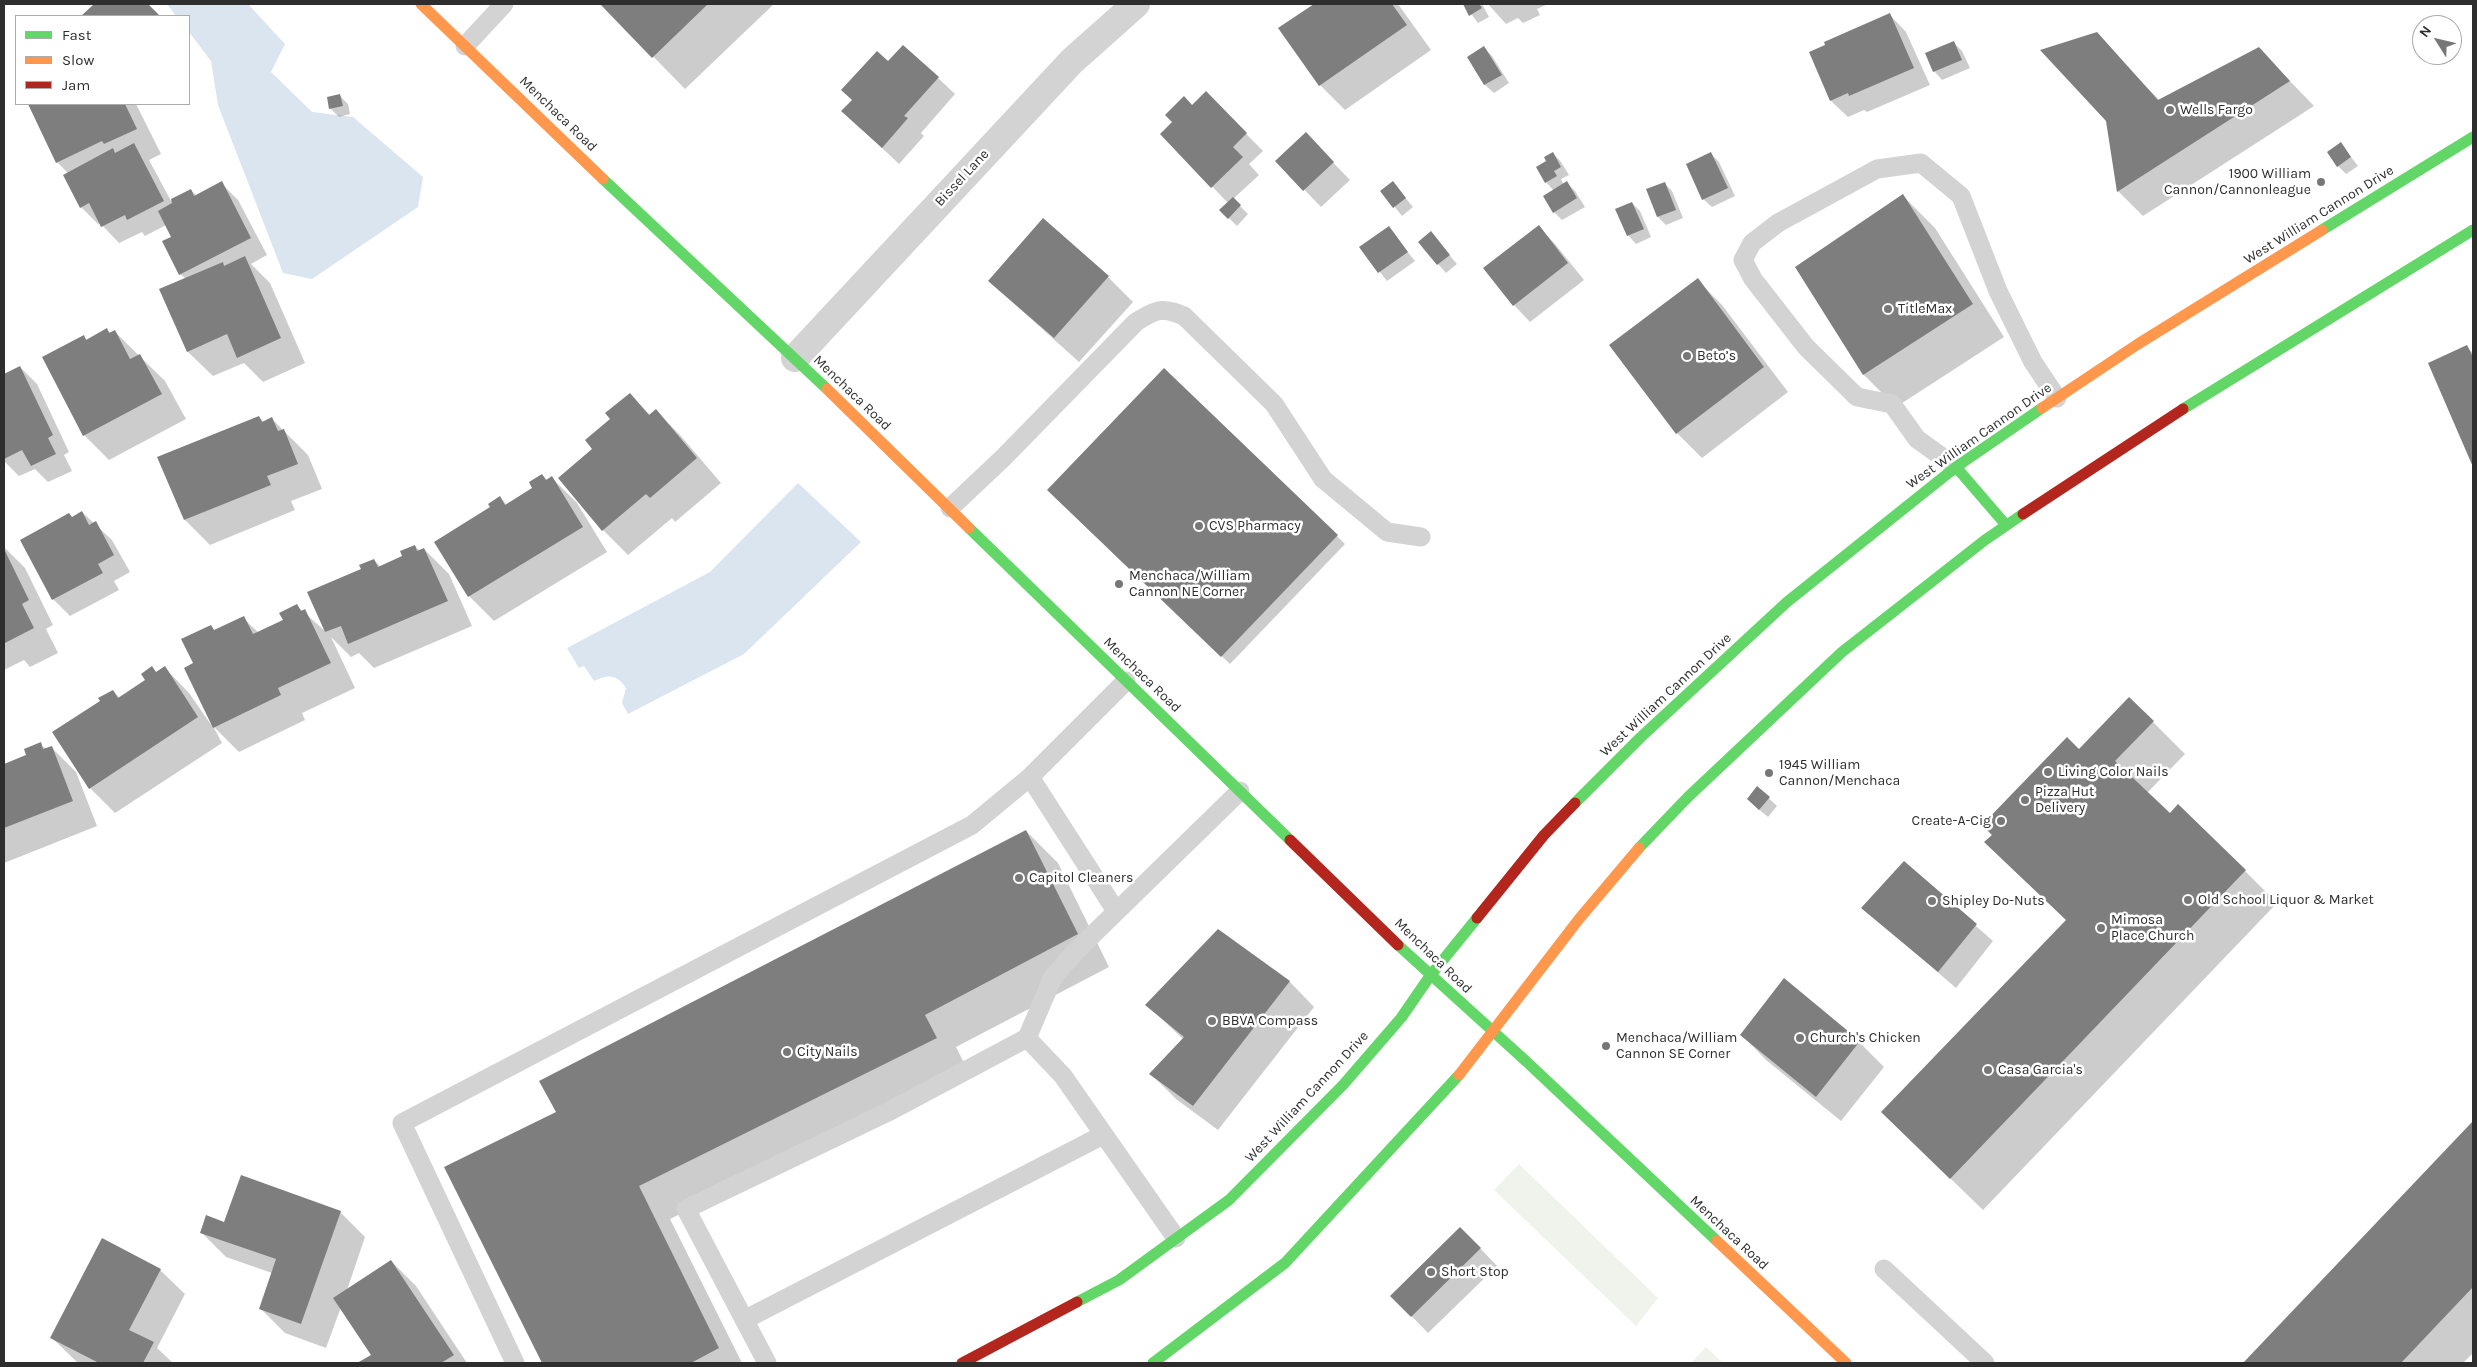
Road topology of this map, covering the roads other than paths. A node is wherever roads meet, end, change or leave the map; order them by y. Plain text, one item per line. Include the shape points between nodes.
1 (421, 4) edge
2 (504, 4) edge
3 (1136, 4) edge
4 (465, 46) junction
5 (2473, 137) edge
6 (2473, 230) edge
7 (795, 358) junction
8 (2057, 398) junction
9 (1956, 467) junction
10 (950, 508) junction
11 (2006, 525) junction
12 (1421, 536) dead end
13 (1126, 681) junction
14 (1030, 777) junction
15 (1240, 791) junction
16 (1116, 911) junction
17 (1430, 976) junction
18 (1493, 1032) junction
19 (1027, 1038) junction
20 (1103, 1136) junction
21 (1176, 1238) junction
22 (1884, 1269) dead end
23 (744, 1320) junction
24 (515, 1363) edge
25 (767, 1363) edge
26 (962, 1363) edge
27 (1153, 1363) edge
28 (1846, 1363) edge
29 (1985, 1363) edge

1 - 4 main road, Menchaca Road
2 - 4 lane
3 - 7 street, Bissel Lane via 1072,61
4 - 7 main road, Menchaca Road via 679,252
5 - 8 main road, West William Cannon Drive via 2138,344
6 - 11 main road via 2180,411
7 - 10 main road, Menchaca Road
8 - 9 main road, West William Cannon Drive
8 - 9 lane via 2033,362 1998,291 1961,196 1921,163 1877,169 1778,223 1752,243 1743,260 1753,279 1806,347 1856,397 1892,404 1917,438
9 - 11 main road
9 - 17 main road, West William Cannon Drive via 1787,602 1641,737 1544,835
10 - 12 lane via 1136,322 1154,311 1170,310 1184,316 1274,404 1322,479 1387,532
10 - 13 main road, Menchaca Road
11 - 18 main road via 1842,652 1688,796 1631,856
13 - 14 lane
13 - 15 main road, Menchaca Road
14 - 16 lane
14 - 24 lane via 972,825 402,1123
15 - 16 lane
15 - 17 main road, Menchaca Road
16 - 19 lane via 1053,978
17 - 18 main road, Menchaca Road
17 - 21 main road, West William Cannon Drive via 1401,1018 1343,1085 1229,1200
18 - 27 main road via 1398,1143 1285,1262
18 - 28 main road, Menchaca Road
19 - 20 lane via 1063,1076
19 - 23 lane via 888,1112 686,1209
20 - 21 lane
20 - 23 lane
21 - 26 main road, West William Cannon Drive via 1119,1280
22 - 29 lane
23 - 25 lane

